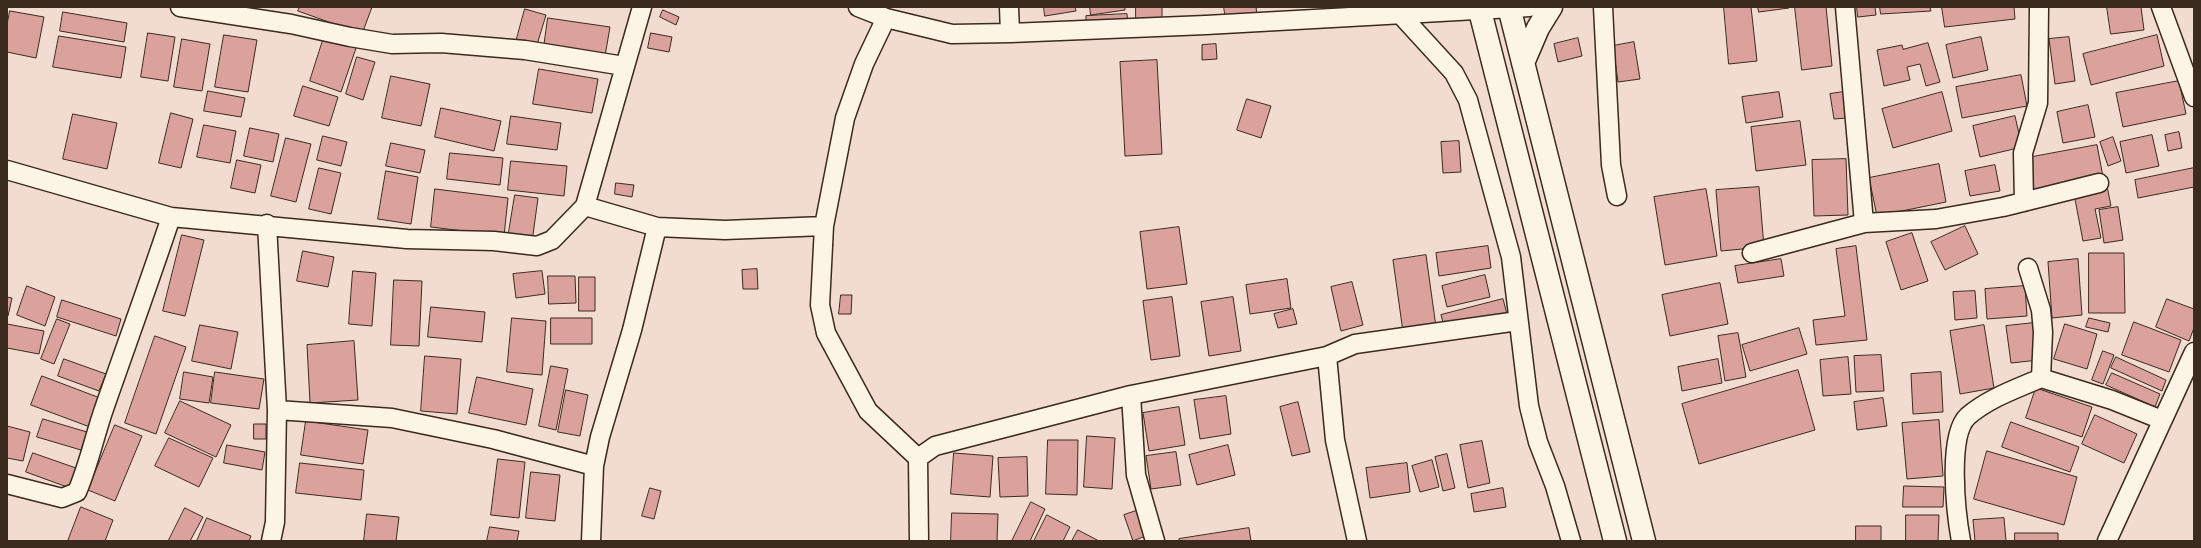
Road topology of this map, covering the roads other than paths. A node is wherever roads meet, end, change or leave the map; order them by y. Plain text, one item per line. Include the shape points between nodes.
1 (180, 7) edge
2 (642, 7) edge
3 (858, 7) edge
4 (1009, 7) edge
5 (1551, 7) edge
6 (1603, 7) edge
7 (1845, 7) edge
8 (2039, 7) edge
9 (2161, 7) edge
10 (1479, 8) edge
11 (1516, 8) edge
12 (1400, 14) junction
13 (886, 18) junction
14 (1010, 33) junction
15 (1523, 63) junction
16 (624, 66) junction
17 (2194, 97) edge
18 (7, 170) edge
19 (2099, 183) dead end
20 (1617, 196) dead end
21 (2024, 202) junction
22 (585, 206) junction
23 (171, 217) junction
24 (1864, 223) junction
25 (267, 224) junction
26 (824, 226) junction
27 (656, 227) junction
28 (1752, 253) dead end
29 (2028, 268) dead end
30 (1518, 322) junction
31 (2194, 352) edge
32 (1327, 356) junction
33 (2041, 378) junction
34 (1131, 395) junction
35 (277, 410) junction
36 (2162, 420) junction
37 (918, 458) junction
38 (594, 466) junction
39 (7, 484) edge
40 (271, 541) edge
41 (591, 541) edge
42 (919, 541) edge
43 (1155, 541) edge
44 (1357, 541) edge
45 (1571, 541) edge
46 (1615, 541) edge
47 (1644, 541) edge
48 (1961, 541) edge
49 (2107, 541) edge

1 - 16 street via 291,24 392,44 441,43 525,50
2 - 16 street
3 - 13 street
4 - 14 street
5 - 15 highway via 1538,28
6 - 20 street via 1611,165
7 - 24 street
8 - 21 street via 2038,103 2023,153
9 - 17 street
10 - 11 street
10 - 12 street
10 - 46 highway
11 - 15 highway
12 - 14 street
12 - 30 street via 1454,73 1468,100 1511,257
13 - 14 street via 952,34
13 - 26 street via 864,64 845,118
15 - 47 highway
16 - 22 street
18 - 23 street
19 - 21 street
21 - 24 street via 1936,219
22 - 25 street via 552,240 537,246 407,239
22 - 27 street
23 - 25 street
23 - 39 street via 77,492 62,498
24 - 28 street
25 - 35 street
26 - 27 street via 724,230
26 - 37 street via 820,305 826,333 868,411
27 - 38 street via 632,330 600,437
29 - 33 street via 2042,310
30 - 32 street via 1355,344
30 - 45 street via 1531,413 1538,442 1555,486
31 - 36 street
32 - 34 street
32 - 44 street via 1335,440
33 - 36 street via 2112,400
33 - 48 street via 1992,400 1967,417 1957,436 1955,456
34 - 37 street via 935,446
34 - 43 street via 1136,475
35 - 38 street via 392,418 493,439
35 - 40 street via 274,522
36 - 49 street
37 - 42 street
38 - 41 street

